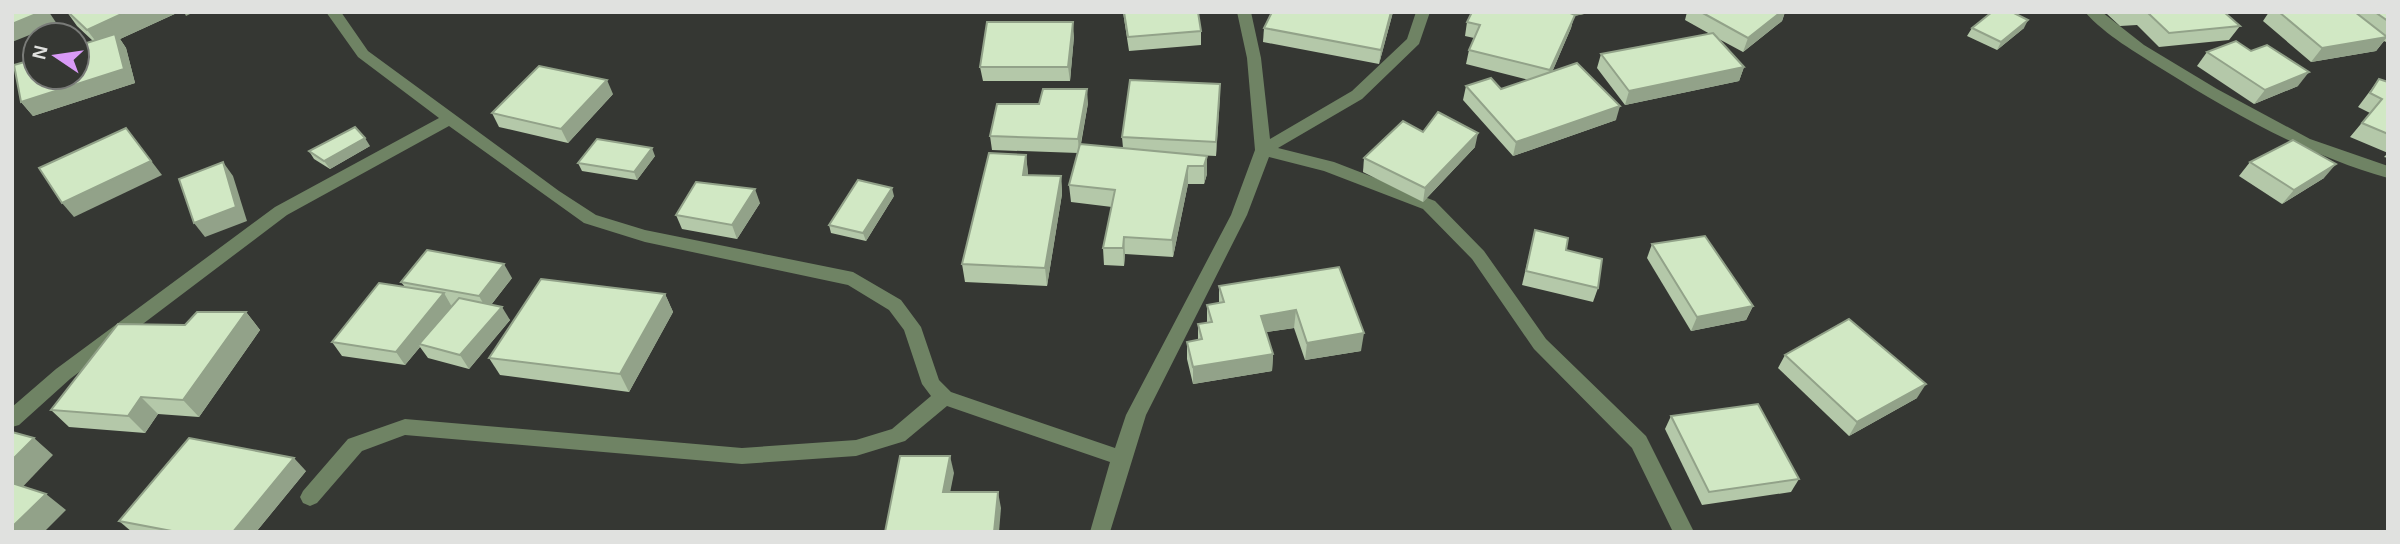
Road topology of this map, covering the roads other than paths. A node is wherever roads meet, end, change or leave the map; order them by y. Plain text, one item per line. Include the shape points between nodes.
1 (333, 12) edge
2 (1244, 12) edge
3 (1423, 12) edge
4 (2091, 12) edge
5 (450, 119) junction
6 (1263, 150) junction
7 (2388, 172) edge
8 (944, 397) junction
9 (12, 419) edge
10 (1121, 458) junction
11 (310, 497) dead end
12 (1100, 532) edge
13 (1685, 532) edge

1 - 5 street via 363,54
2 - 6 street via 1254,58
3 - 6 street via 1414,41 1357,95
4 - 7 street via 2160,61 2304,143
5 - 8 street via 590,219 645,236 853,279 895,305 912,327 931,384
5 - 9 street via 281,211 63,374
6 - 10 street via 1238,215 1136,415
6 - 13 street via 1328,166 1429,205 1478,256 1540,344 1639,442
8 - 10 street
8 - 11 street via 898,435 856,448 742,456 405,427 355,445
10 - 12 street

